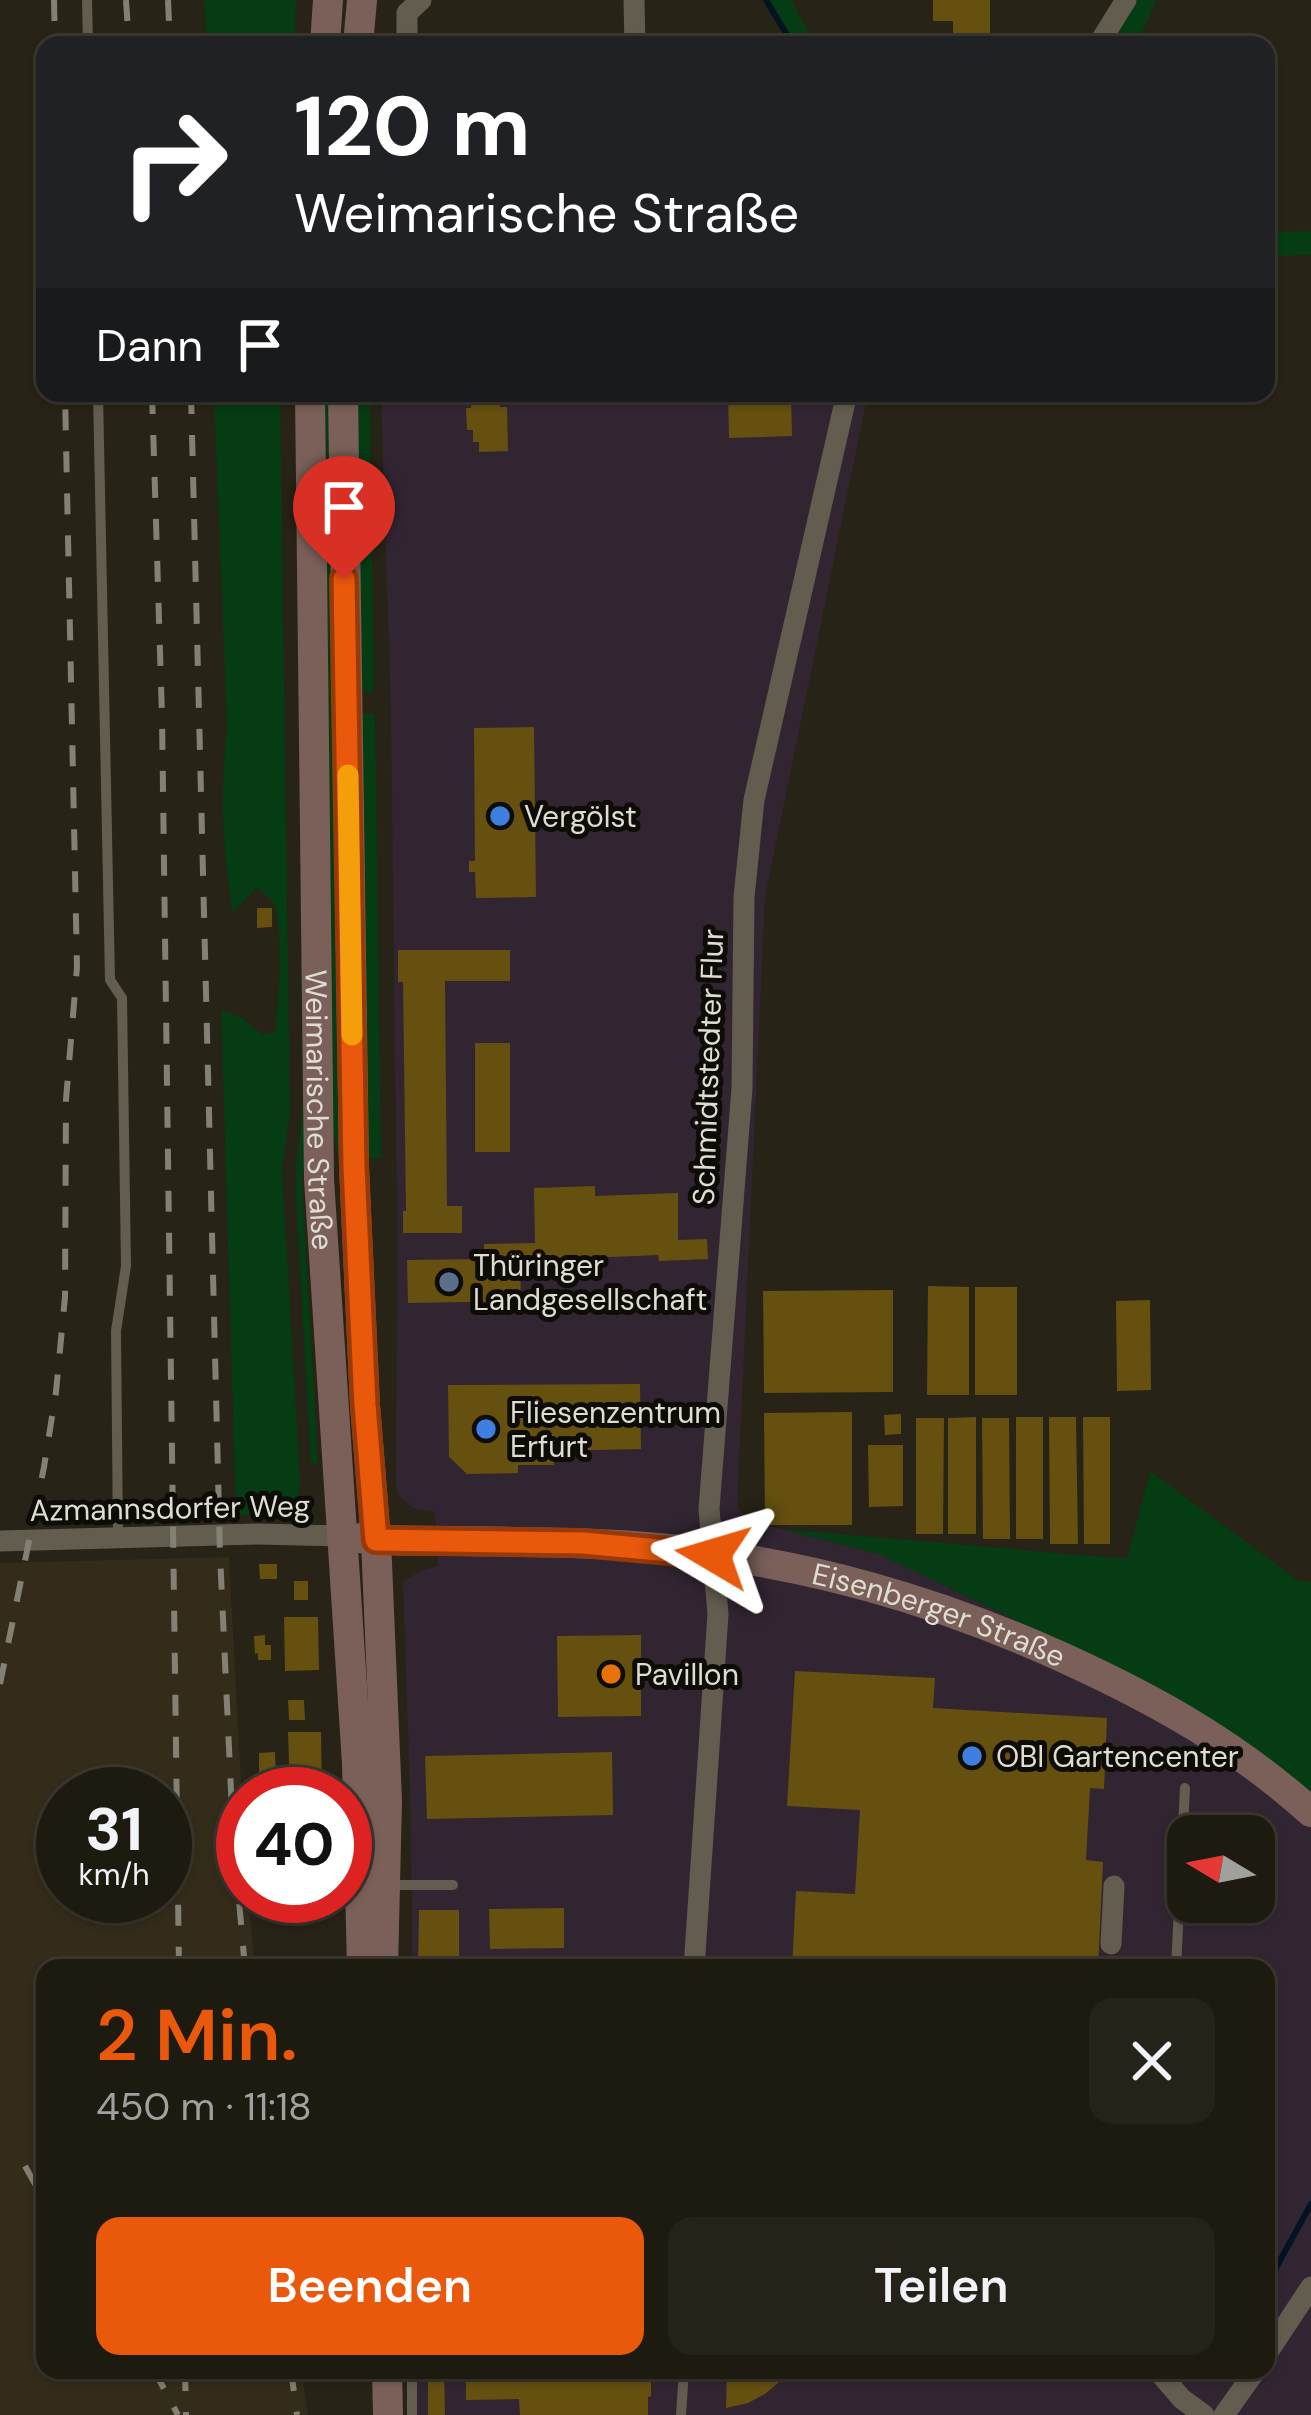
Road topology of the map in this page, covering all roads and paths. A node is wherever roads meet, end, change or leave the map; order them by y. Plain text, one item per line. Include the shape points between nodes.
1 (87, 0) edge
2 (328, 0) edge
3 (362, 0) edge
4 (422, 0) edge
5 (634, 0) edge
6 (1126, 0) edge
7 (88, 36) edge
8 (326, 36) edge
9 (359, 36) edge
10 (407, 36) edge
11 (635, 36) edge
12 (1104, 36) edge
13 (98, 402) edge
14 (310, 402) edge
15 (343, 402) edge
16 (845, 402) edge
17 (342, 1536) junction
18 (118, 1538) junction
19 (376, 1540) junction
20 (0, 1541) edge
21 (713, 1555) junction
22 (1184, 1788) dead end
23 (1311, 1812) edge
24 (385, 1885) junction
25 (454, 1885) dead end
26 (1114, 1886) dead end
27 (1111, 1944) dead end
28 (362, 1959) edge
29 (383, 1959) edge
30 (695, 1959) edge
31 (1175, 1959) edge
32 (1311, 2287) edge
33 (1275, 2341) edge
34 (370, 2379) edge
35 (387, 2379) edge
36 (412, 2379) edge
37 (684, 2379) edge
38 (1165, 2379) edge
39 (1250, 2379) edge
40 (370, 2415) edge
41 (388, 2415) edge
42 (412, 2415) edge
43 (682, 2415) edge
44 (1204, 2415) edge
45 (1224, 2415) edge

1 - 7 lane
2 - 8 main road
3 - 9 main road
4 - 10 street via 407,13
5 - 11 street
6 - 12 street
13 - 18 lane via 110,980 122,998
14 - 17 main road, Weimarische Straße via 304,875
15 - 19 main road, Weimarische Straße via 354,1167
16 - 21 street, Schmidtstedter Flur via 752,819 743,897 742,1088
17 - 18 street, Azmannsdorfer Weg
17 - 19 main road, Eisenberger Straße
17 - 28 main road, Weimarische Straße
18 - 20 street, Azmannsdorfer Weg
19 - 21 main road, Eisenberger Straße via 583,1543
19 - 24 main road, Weimarische Straße
21 - 23 main road, Eisenberger Straße via 854,1581 993,1626 1176,1713
21 - 30 street, Schmidtstedter Flur via 718,1614
22 - 31 lane
24 - 25 lane
24 - 29 main road, Weimarische Straße
26 - 27 street
32 - 33 street
34 - 40 main road
35 - 41 main road
36 - 42 lane
37 - 43 lane
38 - 44 street
39 - 45 street

